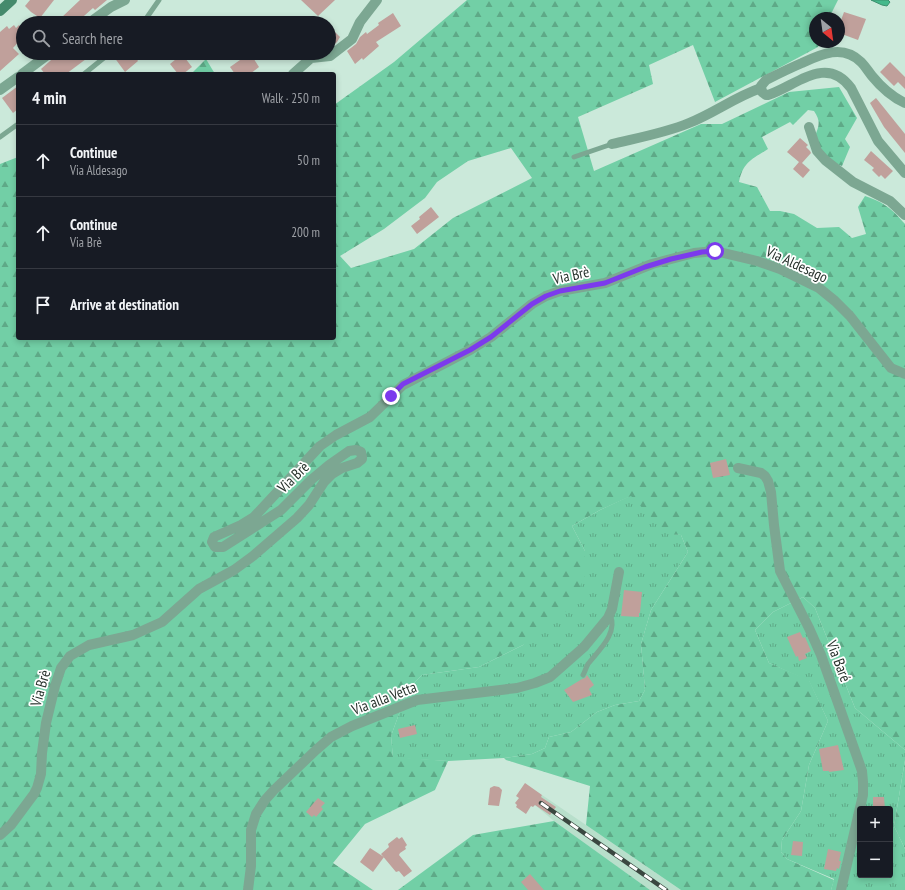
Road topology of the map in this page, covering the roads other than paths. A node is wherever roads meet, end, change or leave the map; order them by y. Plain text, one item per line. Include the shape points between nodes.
1 (12, 0) edge
2 (125, 0) edge
3 (159, 0) edge
4 (377, 0) edge
5 (0, 11) edge
6 (99, 16) edge
7 (148, 16) edge
8 (336, 51) edge
9 (41, 60) edge
10 (101, 60) edge
11 (309, 60) edge
12 (25, 72) edge
13 (86, 72) edge
14 (295, 72) edge
15 (16, 78) edge
16 (761, 88) junction
17 (0, 90) edge
18 (905, 103) edge
19 (16, 125) edge
20 (809, 126) dead end
21 (0, 137) edge
22 (612, 144) joint
23 (574, 157) dead end
24 (905, 172) edge
25 (905, 215) edge
26 (645, 267) joint
27 (905, 374) edge
28 (738, 468) dead end
29 (619, 572) dead end
30 (610, 615) junction
31 (583, 675) dead end
32 (0, 835) edge
33 (248, 890) edge
34 (841, 890) edge

1 - 5 main road
2 - 6 street
3 - 7 lane
4 - 8 street via 360,22 352,39
9 - 12 street
10 - 13 lane
11 - 14 street
15 - 17 street
16 - 18 street via 764,81 779,73 824,53 840,51 860,61 886,91
16 - 22 street via 738,97 697,120
16 - 24 street via 764,94 768,95 815,73 838,76 851,88 878,141
19 - 21 lane
20 - 25 street via 817,151 825,160 853,182 890,201
22 - 23 lane
26 - 27 street, Via Aldesago via 694,253 715,251 780,269 819,288 835,300 891,368
26 - 32 street, Via Brè via 605,283 546,296 470,350 403,384 363,421 320,446 254,517 212,539 215,547 223,547 281,510 311,480 349,451 361,452 360,462 332,474 298,518 253,556 234,570 198,589 156,626 133,635 88,644 70,656 61,668 55,686 46,724 38,788 11,825
28 - 34 street, Via Baré via 761,473 767,478 771,492 780,571 821,655 862,771 862,795
29 - 30 street, Via alla Vetta
30 - 31 lane via 612,621 608,637
30 - 33 street, Via alla Vetta via 584,647 558,671 543,680 527,686 417,700 331,737 274,790 260,807 253,822

